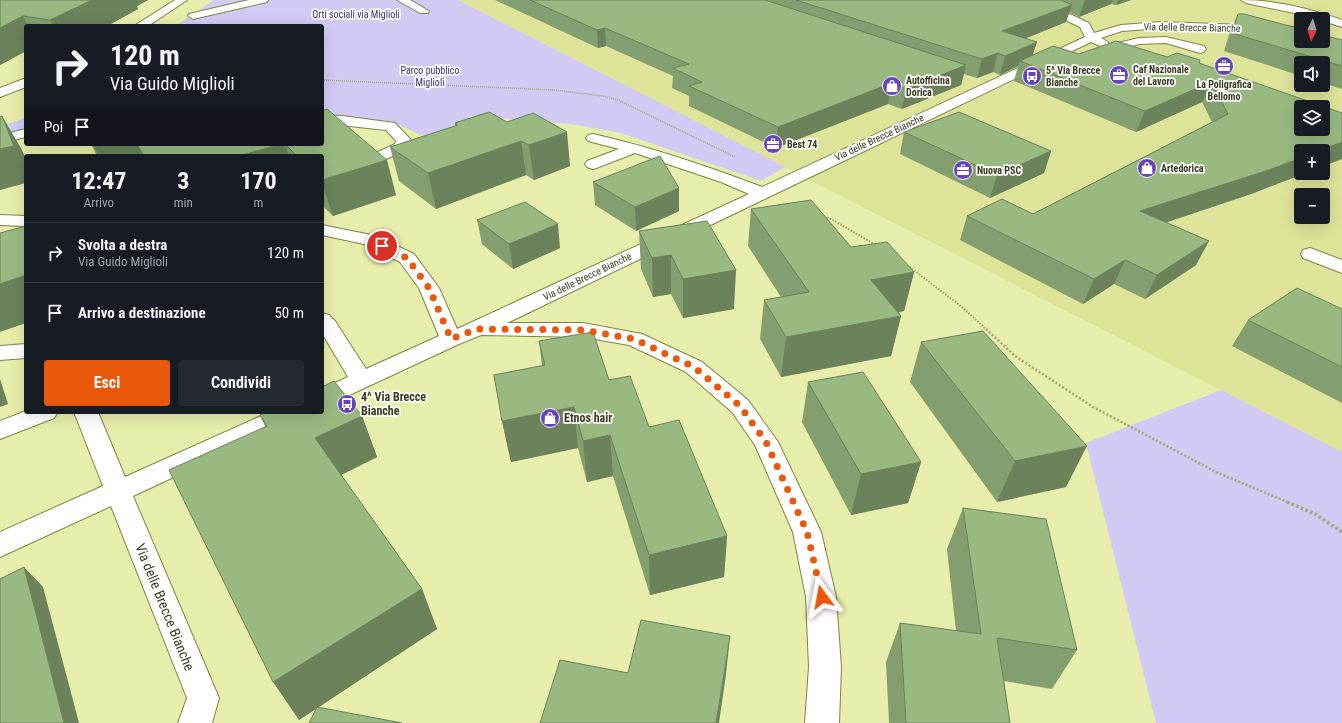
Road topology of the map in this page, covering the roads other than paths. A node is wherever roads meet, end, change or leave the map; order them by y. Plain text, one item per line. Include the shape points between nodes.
1 (182, 0) edge
2 (263, 0) edge
3 (402, 0) edge
4 (1013, 0) edge
5 (1246, 0) edge
6 (211, 1) dead end
7 (424, 11) dead end
8 (1059, 13) junction
9 (143, 24) edge
10 (1342, 24) edge
11 (1121, 28) junction
12 (1294, 30) edge
13 (1330, 31) edge
14 (1342, 32) edge
15 (1091, 38) junction
16 (1112, 48) junction
17 (1200, 49) dead end
18 (1135, 55) edge
19 (24, 83) edge
20 (0, 93) edge
21 (324, 119) edge
22 (24, 133) edge
23 (593, 138) dead end
24 (0, 139) edge
25 (635, 148) junction
26 (370, 161) edge
27 (593, 164) dead end
28 (762, 193) junction
29 (0, 220) edge
30 (24, 221) edge
31 (324, 230) edge
32 (1310, 254) dead end
33 (1342, 267) edge
34 (324, 321) edge
35 (477, 329) junction
36 (451, 339) junction
37 (24, 351) edge
38 (0, 353) edge
39 (361, 380) junction
40 (324, 397) edge
41 (41, 414) edge
42 (87, 414) edge
43 (288, 414) edge
44 (0, 430) edge
45 (118, 492) junction
46 (0, 545) edge
47 (194, 723) edge
48 (822, 723) edge

1 - 9 street
2 - 6 street via 193,16
3 - 7 street
4 - 8 street
5 - 10 street
8 - 11 street
8 - 15 street via 1085,25
11 - 12 street, Via delle Brecce Bianche via 1161,25
11 - 15 street, Via delle Brecce Bianche
13 - 14 street
15 - 16 street
15 - 28 street, Via delle Brecce Bianche via 979,84
16 - 17 street via 1139,41 1166,40
16 - 18 street
19 - 20 street
21 - 26 street via 390,126 404,140 401,147
22 - 24 street
23 - 25 street
25 - 27 street
25 - 28 street
28 - 35 street, Via delle Brecce Bianche
29 - 30 street
31 - 36 street via 370,240 407,258 429,288
32 - 33 street
34 - 39 street
35 - 36 street, Via delle Brecce Bianche
35 - 48 street, Via delle Brecce Bianche via 583,330 634,339 694,367 740,406 766,442 807,532 822,597 825,667
36 - 39 street, Via delle Brecce Bianche
37 - 38 street
39 - 40 street, Via delle Brecce Bianche
41 - 44 street
42 - 45 street, Via delle Brecce Bianche
43 - 45 street
45 - 46 street
45 - 47 street, Via delle Brecce Bianche via 203,698

